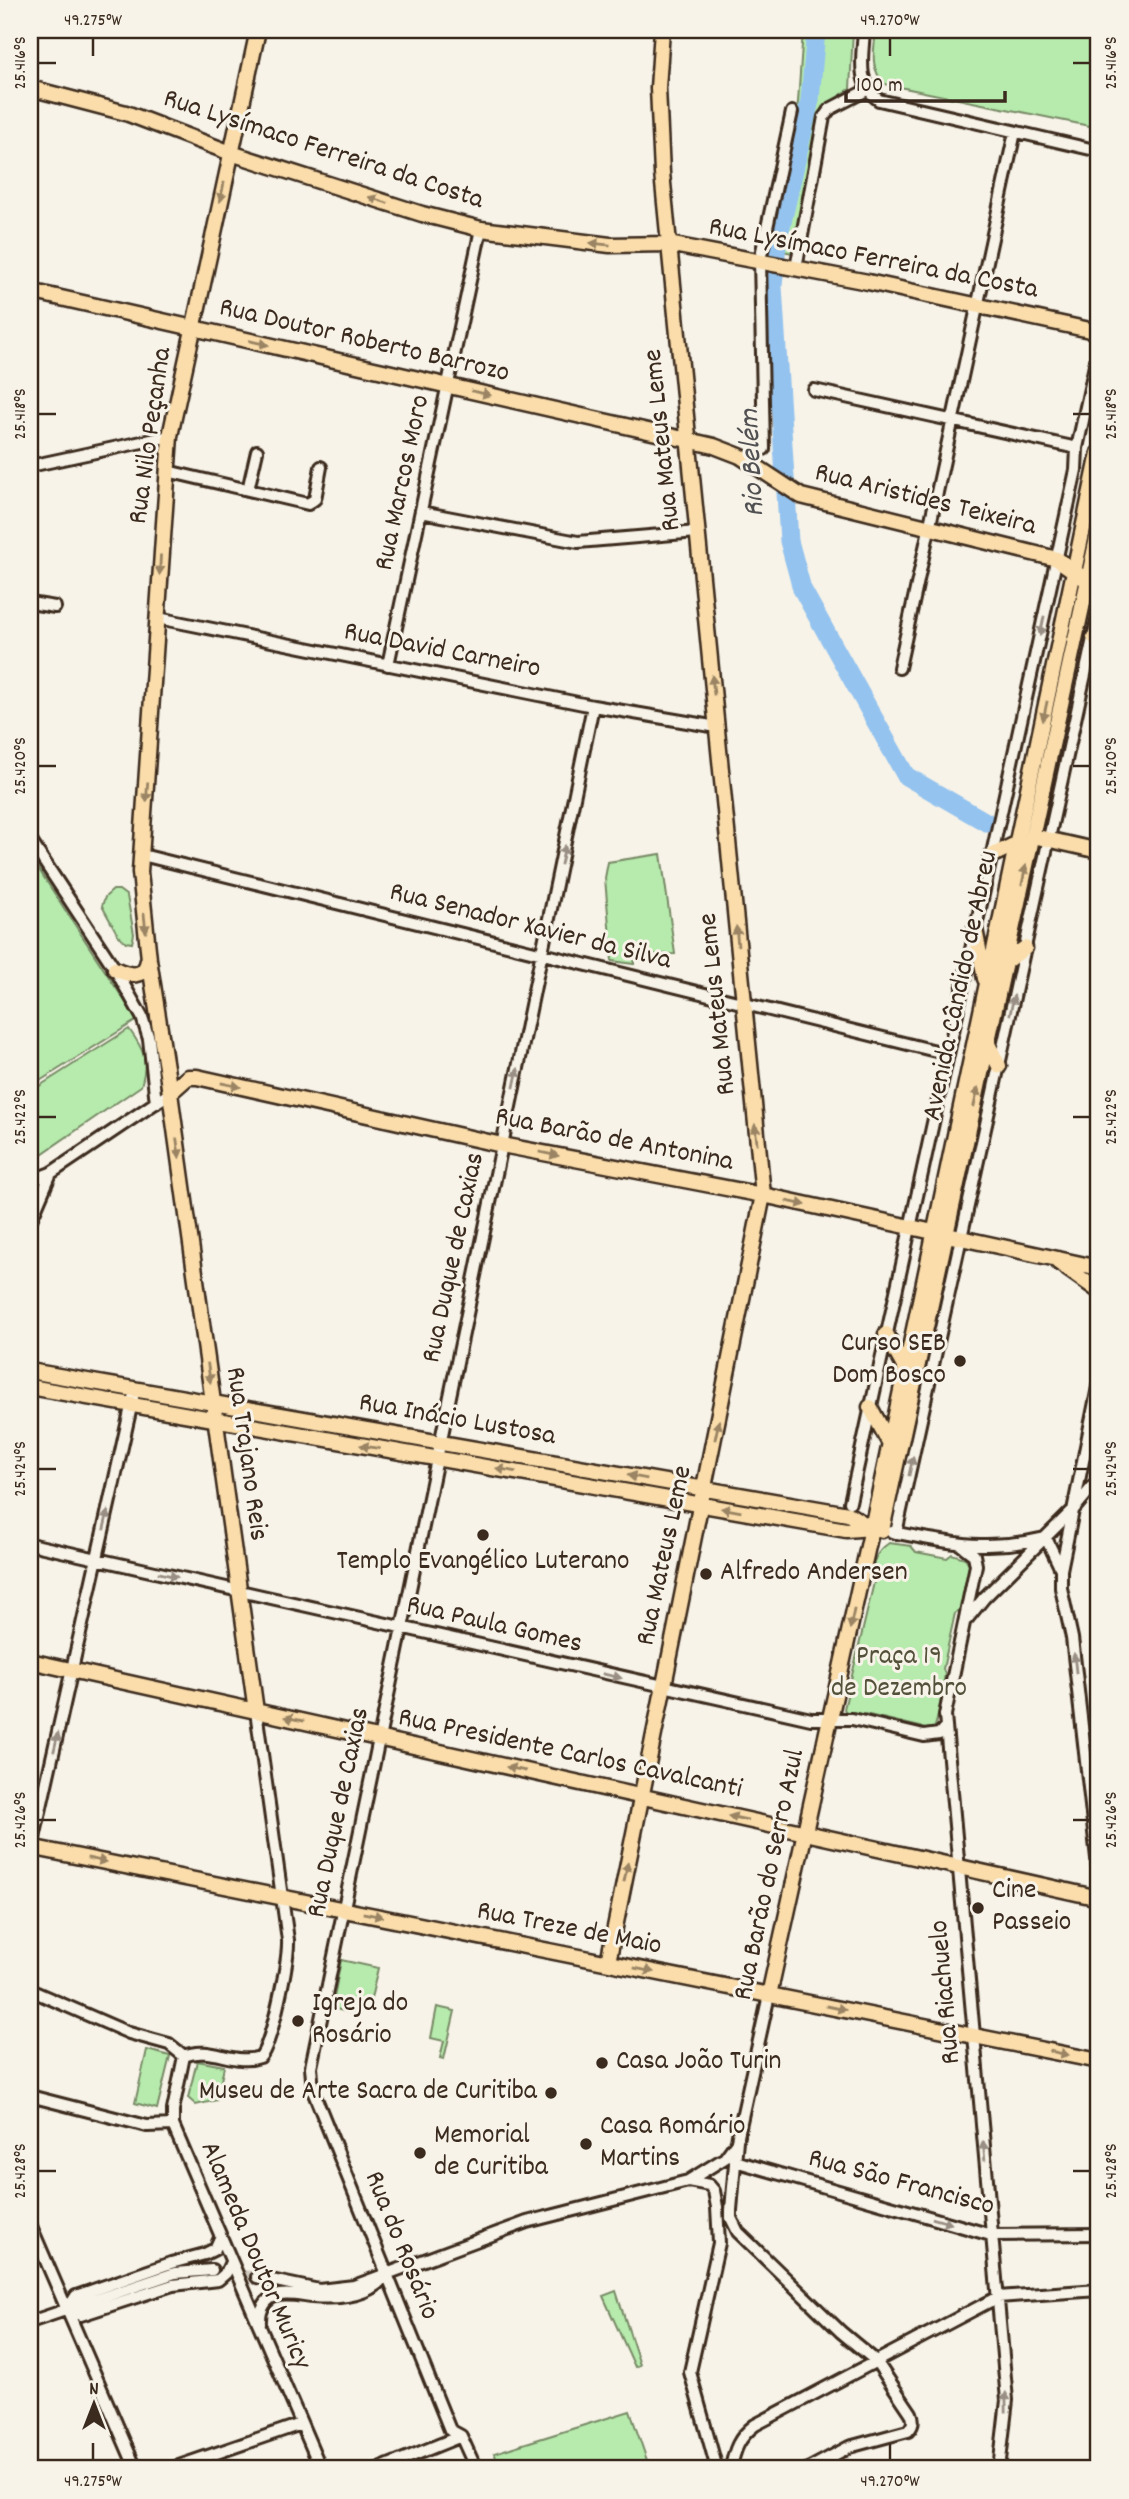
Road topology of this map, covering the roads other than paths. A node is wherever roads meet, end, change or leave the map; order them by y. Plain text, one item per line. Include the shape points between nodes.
1 (258, 30) edge
2 (662, 30) edge
3 (864, 30) edge
4 (31, 89) edge
5 (867, 90) junction
6 (792, 112) dead end
7 (1015, 132) junction
8 (1099, 151) edge
9 (231, 153) junction
10 (481, 229) junction
11 (668, 244) junction
12 (764, 261) junction
13 (790, 267) junction
14 (30, 291) edge
15 (978, 304) junction
16 (192, 328) junction
17 (1099, 332) edge
18 (1099, 347) edge
19 (448, 386) junction
20 (814, 390) dead end
21 (952, 421) junction
22 (170, 436) junction
23 (688, 440) junction
24 (1077, 448) junction
25 (764, 449) dead end
26 (257, 451) dead end
27 (1099, 453) edge
28 (30, 466) edge
29 (321, 467) dead end
30 (167, 471) junction
31 (248, 490) junction
32 (421, 512) junction
33 (929, 528) junction
34 (1099, 529) edge
35 (697, 532) junction
36 (1057, 559) junction
37 (1074, 572) junction
38 (1094, 585) edge
39 (30, 603) edge
40 (55, 607) dead end
41 (1099, 611) edge
42 (158, 618) junction
43 (1096, 635) edge
44 (388, 665) junction
45 (899, 668) dead end
46 (593, 706) junction
47 (717, 727) junction
48 (1033, 836) junction
49 (1049, 839) junction
50 (30, 840) edge
51 (1017, 844) junction
52 (1099, 851) edge
53 (142, 855) junction
54 (991, 856) junction
55 (975, 929) junction
56 (1025, 948) junction
57 (542, 954) junction
58 (149, 959) junction
59 (1006, 962) junction
60 (115, 969) junction
61 (986, 987) junction
62 (744, 1004) junction
63 (988, 1044) junction
64 (948, 1054) junction
65 (999, 1066) junction
66 (170, 1093) junction
67 (156, 1103) junction
68 (502, 1145) junction
69 (51, 1173) junction
70 (30, 1181) edge
71 (763, 1195) junction
72 (30, 1221) edge
73 (910, 1227) junction
74 (939, 1234) junction
75 (961, 1239) junction
76 (1054, 1259) junction
77 (1099, 1268) edge
78 (1099, 1291) edge
79 (886, 1334) junction
80 (906, 1370) junction
81 (30, 1371) edge
82 (1099, 1382) edge
83 (30, 1387) edge
84 (135, 1389) junction
85 (213, 1403) junction
86 (132, 1405) junction
87 (870, 1407) junction
88 (216, 1420) junction
89 (1088, 1437) junction
90 (440, 1443) junction
91 (890, 1444) junction
92 (1098, 1449) edge
93 (437, 1458) junction
94 (558, 1463) junction
95 (555, 1479) junction
96 (1099, 1479) edge
97 (705, 1489) junction
98 (772, 1501) junction
99 (850, 1502) dead end
100 (702, 1504) junction
101 (1074, 1509) junction
102 (769, 1516) junction
103 (884, 1530) junction
104 (1046, 1538) junction
105 (30, 1544) edge
106 (961, 1545) junction
107 (97, 1559) junction
108 (1061, 1570) junction
109 (239, 1591) junction
110 (965, 1621) junction
111 (402, 1628) junction
112 (30, 1661) edge
113 (72, 1670) junction
114 (664, 1688) junction
115 (256, 1711) junction
116 (830, 1720) junction
117 (946, 1726) junction
118 (379, 1738) junction
119 (642, 1796) junction
120 (805, 1832) junction
121 (30, 1850) edge
122 (960, 1867) junction
123 (1099, 1877) edge
124 (282, 1897) junction
125 (1099, 1898) edge
126 (343, 1909) junction
127 (608, 1962) junction
128 (30, 1990) edge
129 (769, 1995) junction
130 (974, 2036) junction
131 (184, 2056) junction
132 (1099, 2061) edge
133 (311, 2067) joint
134 (30, 2096) edge
135 (173, 2125) junction
136 (737, 2140) junction
137 (736, 2161) junction
138 (688, 2181) junction
139 (30, 2224) edge
140 (738, 2232) junction
141 (1099, 2234) edge
142 (991, 2235) junction
143 (220, 2238) junction
144 (719, 2243) junction
145 (231, 2262) junction
146 (212, 2270) tunnel mouth
147 (387, 2273) junction
148 (257, 2277) tunnel mouth
149 (1099, 2290) edge
150 (998, 2297) junction
151 (67, 2310) junction
152 (30, 2322) edge
153 (261, 2332) junction
154 (876, 2361) junction
155 (301, 2424) junction
156 (461, 2437) junction
157 (1001, 2443) junction
158 (136, 2469) edge
159 (170, 2469) edge
160 (321, 2469) edge
161 (379, 2469) edge
162 (476, 2469) edge
163 (717, 2469) edge
164 (731, 2469) edge
165 (808, 2469) edge
166 (999, 2469) edge
167 (1008, 2469) edge

1 - 9 main road, Rua Nilo Peçanha
2 - 11 main road, Rua Mateus Leme via 658,112
3 - 5 street via 862,75
4 - 9 main road, Rua Lysímaco Ferreira da Costa via 126,113
5 - 7 street via 888,103
5 - 13 street via 830,109 824,117
6 - 12 street
7 - 8 street
7 - 15 street
10 -> 9 main road, Rua Lysímaco Ferreira da Costa
9 -> 16 main road, Rua Nilo Peçanha
11 -> 10 main road, Rua Lysímaco Ferreira da Costa via 610,245
10 - 19 street, Rua Marcos Moro
11 - 12 main road, Rua Lysímaco Ferreira da Costa
11 - 23 main road, Rua Mateus Leme
12 - 13 main road, Rua Lysímaco Ferreira da Costa
12 - 25 street
13 - 15 main road, Rua Lysímaco Ferreira da Costa
14 - 16 main road, Rua Doutor Roberto Barrozo
15 - 17 main road, Rua Lysímaco Ferreira da Costa
15 - 21 street
16 -> 19 main road, Rua Doutor Roberto Barrozo
16 - 22 main road, Rua Nilo Peçanha
18 - 24 street, Avenida Cândido de Abreu
19 -> 23 main road, Rua Doutor Roberto Barrozo
19 - 32 street, Rua Marcos Moro
20 - 21 street
21 - 24 street
21 - 33 street
22 - 28 street
22 - 30 main road, Rua Nilo Peçanha
23 - 33 main road, Rua Aristides Teixeira via 740,456 801,496
23 - 35 main road, Rua Mateus Leme
24 - 36 street, Avenida Cândido de Abreu
26 - 31 street
27 - 37 main road, Avenida Cândido de Abreu
29 - 31 street via 314,499 308,504
30 - 31 street
30 -> 42 main road, Rua Nilo Peçanha
32 - 35 street via 578,542
32 - 44 street, Rua Marcos Moro
33 - 36 main road, Rua Aristides Teixeira
33 - 45 street
34 - 38 main road, Avenida Cândido de Abreu
47 -> 35 main road, Rua Mateus Leme
36 - 37 main road, Rua Aristides Teixeira
36 -> 54 street, Avenida Cândido de Abreu
37 - 38 main road, Rua Aristides Teixeira
37 -> 51 main road, Avenida Cândido de Abreu
38 - 48 main road, Avenida Cândido de Abreu
39 - 40 street
41 - 43 street, Avenida Cândido de Abreu
42 - 44 street, Rua David Carneiro
42 -> 53 main road, Rua Nilo Peçanha
43 - 49 street, Avenida Cândido de Abreu
44 - 46 street, Rua David Carneiro
46 - 47 street, Rua David Carneiro
57 -> 46 street, Rua Duque de Caxias
62 -> 47 main road, Rua Mateus Leme
48 - 49 main road
48 - 51 main road
59 -> 48 main road, Avenida Cândido de Abreu
49 - 52 main road
49 - 56 street, Avenida Cândido de Abreu
50 - 60 street
51 - 54 main road
51 - 61 main road, Avenida Cândido de Abreu
53 - 57 street, Rua Senador Xavier da Silva
53 -> 58 main road, Rua Trajano Reis
54 - 55 street, Avenida Cândido de Abreu
55 - 61 main road
55 - 64 street, Avenida Cândido de Abreu
56 - 59 main road
65 -> 56 street, Avenida Cândido de Abreu
57 - 62 street, Rua Senador Xavier da Silva
68 -> 57 street, Rua Duque de Caxias
58 - 60 main road via 141,974 132,976
58 - 66 main road, Rua Trajano Reis
59 - 63 main road, Avenida Cândido de Abreu
60 - 67 street via 146,1026
61 - 74 main road, Avenida Cândido de Abreu
62 - 64 street, Rua Senador Xavier da Silva
71 -> 62 main road, Rua Mateus Leme
63 - 65 main road
74 -> 63 main road, Avenida Cândido de Abreu
64 - 73 street, Avenida Cândido de Abreu
65 - 75 street, Avenida Cândido de Abreu
66 - 67 street
66 -> 68 main road, Rua Barão de Antonina via 181,1081 197,1077
66 -> 85 main road, Rua Trajano Reis
67 - 69 street
68 -> 71 main road, Rua Barão de Antonina
68 - 90 street, Rua Duque de Caxias
69 - 70 street
69 - 72 street
71 -> 73 main road, Rua Barão de Antonina
97 -> 71 main road, Rua Mateus Leme
73 - 74 main road, Rua Barão de Antonina
73 - 79 street, Avenida Cândido de Abreu
74 - 75 main road, Rua Barão de Antonina
74 - 80 main road, Avenida Cândido de Abreu
74 - 103 main road, Avenida Cândido de Abreu
75 - 76 main road, Rua Barão de Antonina
103 -> 75 street, Avenida Cândido de Abreu
76 - 77 main road, Rua Barão de Antonina
76 - 78 main road, Rua Barão de Antonina
79 - 80 main road
79 - 87 street, Avenida Cândido de Abreu
80 - 91 main road, Avenida Cândido de Abreu
81 - 84 main road, Rua Inácio Lustosa
82 - 89 street
83 - 86 main road, Rua Inácio Lustosa
84 - 85 main road, Rua Inácio Lustosa
84 - 86 street
85 - 88 main road, Rua Trajano Reis
85 - 90 main road, Rua Inácio Lustosa
86 - 88 main road, Rua Inácio Lustosa
107 -> 86 street
87 - 91 main road
87 - 99 street, Avenida Cândido de Abreu
93 -> 88 main road, Rua Inácio Lustosa
88 - 109 main road, Rua Trajano Reis
89 - 92 street
89 - 101 street
90 - 93 street, Rua Duque de Caxias
90 - 94 main road, Rua Inácio Lustosa
91 - 103 main road, Avenida Cândido de Abreu
95 -> 93 main road, Rua Inácio Lustosa
93 - 111 street, Rua Duque de Caxias
94 - 95 main road
97 -> 94 main road, Rua Inácio Lustosa
95 - 100 main road, Rua Inácio Lustosa
96 - 101 street
97 - 98 main road, Rua Inácio Lustosa
97 - 100 main road, Rua Mateus Leme
98 - 102 main road
98 - 103 main road, Rua Inácio Lustosa via 848,1514
102 -> 100 main road, Rua Inácio Lustosa
100 - 114 main road, Rua Mateus Leme
101 - 104 street
101 - 108 street
102 - 103 main road, Rua Inácio Lustosa via 846,1530
103 - 106 street, Rua Inácio Lustosa
103 -> 116 main road, Rua Barão do Serro Azul
104 - 106 street, Rua Inácio Lustosa via 1002,1546
104 - 108 street
104 - 110 street
105 - 107 street, Rua Paula Gomes
106 - 110 street, Rua Riachuelo via 974,1555 976,1566
107 -> 109 street, Rua Paula Gomes
107 - 113 street
123 -> 108 street
109 - 111 street, Rua Paula Gomes
109 - 115 main road, Rua Trajano Reis
110 - 117 street, Rua Riachuelo via 946,1704
111 -> 114 street, Rua Paula Gomes
111 - 118 street, Rua Duque de Caxias
112 - 113 main road, Rua Presidente Carlos Cavalcanti
113 - 115 main road, Rua Presidente Carlos Cavalcanti
121 -> 113 street
114 - 116 street, Rua Paula Gomes
114 - 119 main road, Rua Mateus Leme
118 -> 115 main road, Rua Presidente Carlos Cavalcanti
115 - 124 street, Rua Trajano Reis
116 - 117 street, Rua Paula Gomes via 852,1719 924,1736 939,1734
116 - 120 main road, Rua Barão do Serro Azul
117 - 122 street, Rua Riachuelo
119 -> 118 main road, Rua Presidente Carlos Cavalcanti
118 - 126 street, Rua Duque de Caxias
120 -> 119 main road, Rua Presidente Carlos Cavalcanti
127 -> 119 main road, Rua Mateus Leme
120 - 122 main road, Rua Presidente Carlos Cavalcanti
120 - 129 main road, Rua Barão do Serro Azul
121 -> 124 main road, Rua Treze de Maio
122 - 125 main road, Rua Presidente Carlos Cavalcanti
122 - 130 street, Rua Riachuelo
124 - 126 main road, Rua Treze de Maio
124 - 131 street, Rua Trajano Reis via 288,1952 269,2042 260,2057 242,2060 199,2051
126 -> 127 main road, Rua Treze de Maio
126 - 133 street, Rua Duque de Caxias
127 -> 129 main road, Rua Treze de Maio
128 - 131 street via 129,2033 169,2044
129 -> 130 main road, Rua Treze de Maio
129 - 136 street, Rua Barão do Serro Azul
130 -> 132 main road, Rua Treze de Maio
142 -> 130 street, Rua Riachuelo
131 - 135 street, Alameda Doutor Muricy
133 - 147 street, Rua do Rosário via 313,2091
134 - 135 street via 147,2126
135 - 143 street, Alameda Doutor Muricy
136 - 137 street, Rua Barão do Serro Azul
136 - 138 street via 725,2158
137 - 140 street, Rua Barão do Serro Azul via 732,2218
137 -> 142 street, Rua São Francisco
138 - 144 street via 709,2185 714,2191
138 - 147 street via 527,2222
139 - 151 street
140 - 144 street
140 - 154 street
141 - 142 street, Rua São Francisco
142 - 150 street, Rua Riachuelo
143 - 145 street, Alameda Doutor Muricy
143 - 151 street via 215,2249 205,2254 76,2296
144 - 163 street via 690,2372
145 - 151 street via 218,2280 173,2285 81,2315
145 - 153 street, Alameda Doutor Muricy
146 - 151 street via 175,2273
147 - 148 street via 330,2290
147 - 153 street via 379,2285 345,2296 273,2297 262,2309
147 - 156 street, Rua do Rosário via 450,2430
149 - 150 street
150 - 154 street
157 -> 150 street, Rua Riachuelo via 1007,2400
151 - 152 street
151 - 158 street
153 - 155 street, Alameda Doutor Muricy
154 - 164 street via 755,2424 736,2446
154 - 165 street via 911,2413 913,2425 904,2433 849,2447
155 - 159 street
155 - 160 street, Alameda Doutor Muricy
156 - 161 street
156 - 162 street, Rua do Rosário
157 - 166 street, Rua Riachuelo
157 - 167 street, Rua Riachuelo

